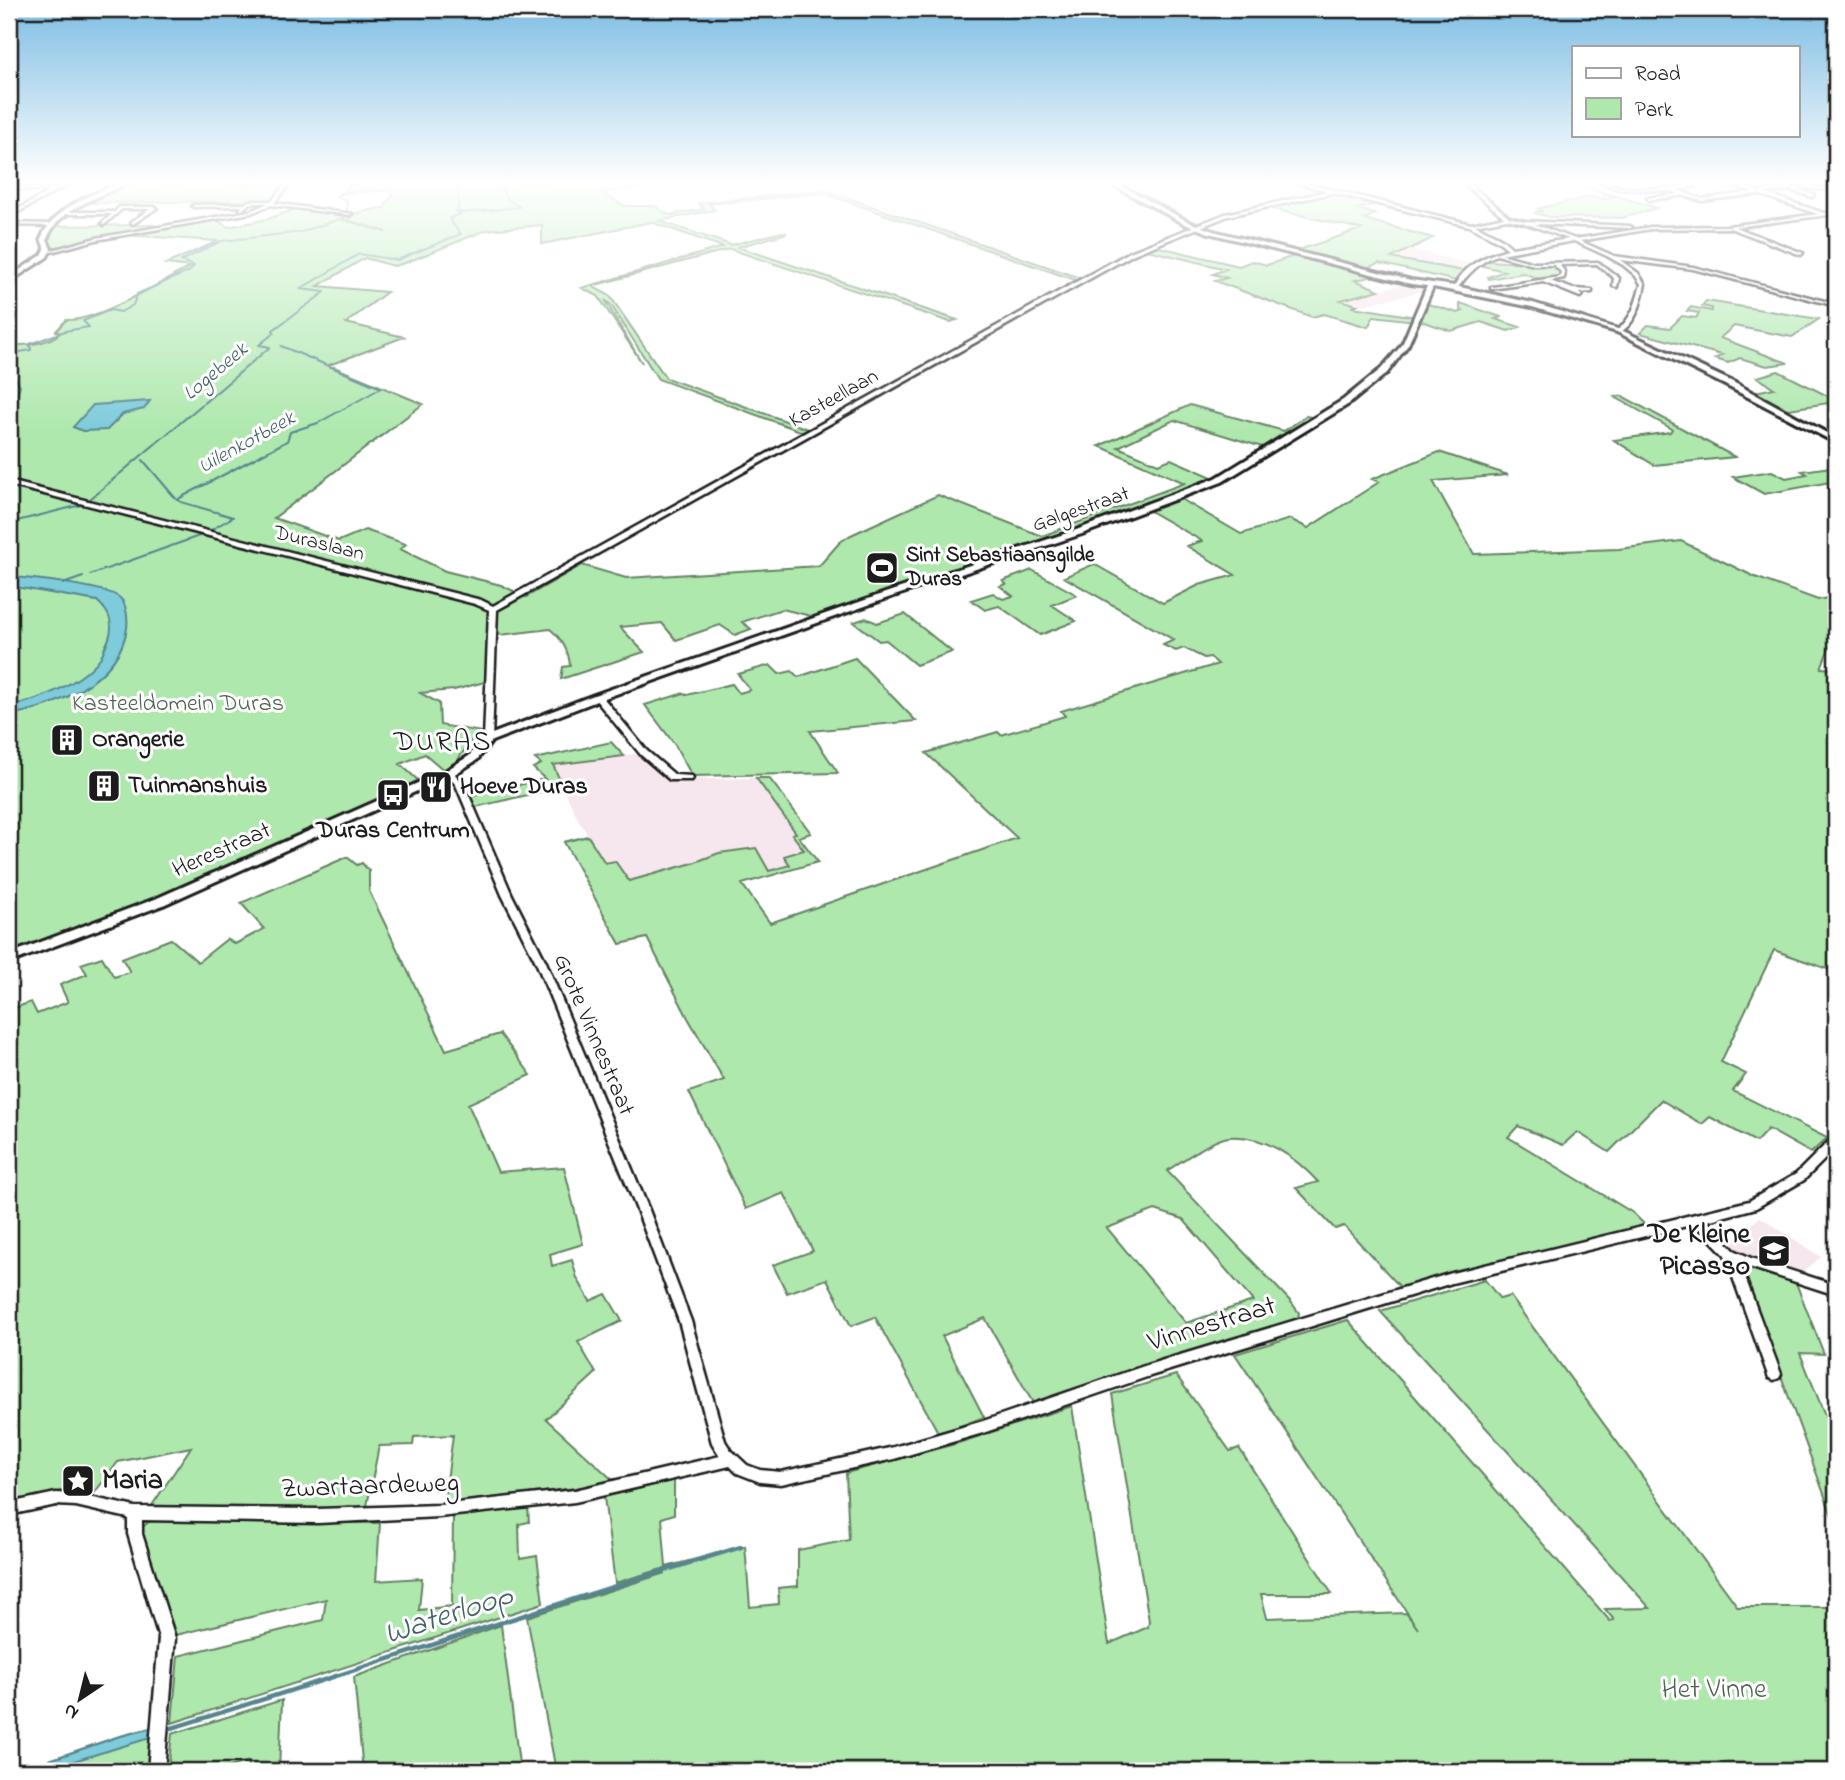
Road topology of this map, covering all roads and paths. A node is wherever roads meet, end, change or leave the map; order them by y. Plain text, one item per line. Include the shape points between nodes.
1 (31, 266) edge
2 (1108, 266) edge
3 (1355, 266) edge
4 (1475, 266) edge
5 (1558, 266) edge
6 (1602, 266) edge
7 (1627, 266) edge
8 (1679, 266) edge
9 (9, 280) edge
10 (1544, 281) junction
11 (1431, 285) junction
12 (1615, 286) dead end
13 (1455, 288) junction
14 (1493, 288) dead end
15 (1573, 291) junction
16 (1590, 291) dead end
17 (1580, 295) dead end
18 (1836, 305) edge
19 (1619, 331) junction
20 (1835, 440) edge
21 (9, 483) edge
22 (493, 609) junction
23 (598, 697) junction
24 (488, 739) junction
25 (449, 773) junction
26 (689, 778) dead end
27 (9, 959) edge
28 (1836, 1141) edge
29 (1699, 1220) junction
30 (1731, 1253) junction
31 (1836, 1290) edge
32 (1774, 1374) dead end
33 (731, 1460) junction
34 (9, 1509) edge
35 (135, 1513) junction
36 (156, 1771) edge

1 - 9 street
2 - 22 street, Kasteellaan
3 - 11 street
4 - 13 street
5 - 10 street via 1563,277
6 - 12 street via 1617,278
7 - 19 street via 1643,284 1631,319
8 - 18 street
10 - 14 street
10 - 15 street
11 - 13 street
11 - 23 street, Galgestraat via 1405,345 1384,371 1346,402 1219,480
13 - 19 street
15 - 16 street
15 - 17 street
19 - 20 street
21 - 22 street, Duraslaan
22 - 24 street
23 - 24 street, Galgestraat
23 - 26 street via 644,753 673,778
24 - 25 street, Galgestraat via 473,758
25 - 27 street, Herestraat via 159,902
25 - 33 street, Grote Vinnestraat via 460,784 541,962 643,1210 685,1321 719,1443
28 - 29 street, Vinnestraat via 1800,1177 1775,1194
29 - 30 street
29 - 33 street, Vinnestraat via 1452,1278 1147,1371 983,1427 846,1465 781,1478 760,1476
30 - 31 street
30 - 32 street
33 - 35 street, Zwartaardeweg via 575,1496 439,1511 318,1516
34 - 35 street, Zwartaardeweg via 37,1501 76,1500
35 - 36 street via 135,1534 167,1637

